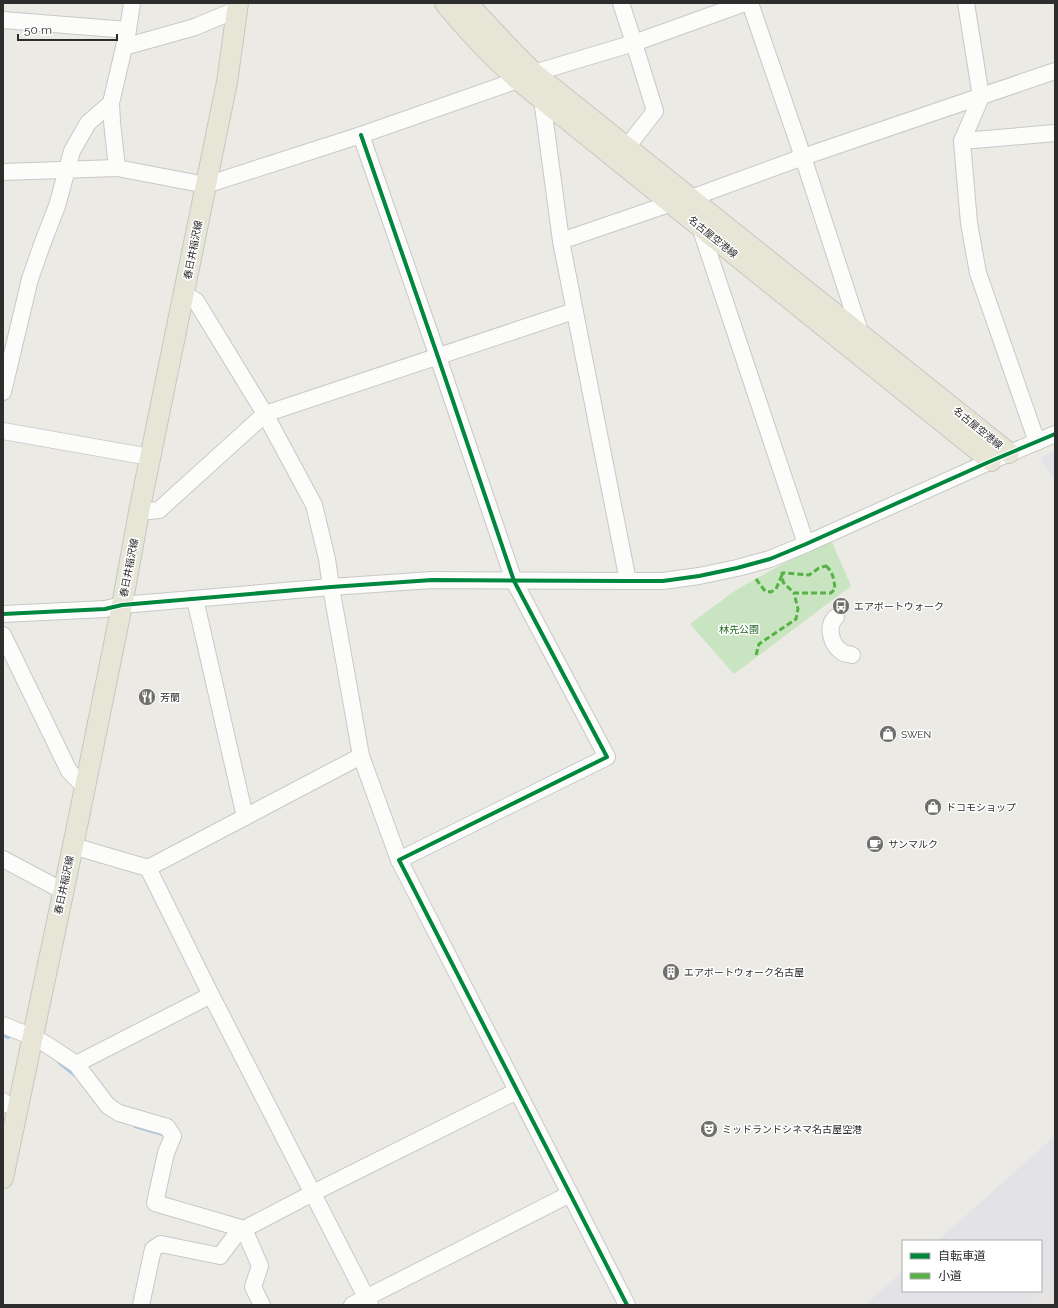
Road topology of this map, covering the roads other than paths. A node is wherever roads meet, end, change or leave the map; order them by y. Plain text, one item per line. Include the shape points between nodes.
1 (132, 3) edge
2 (445, 3) edge
3 (467, 3) edge
4 (621, 3) edge
5 (744, 3) edge
6 (750, 3) edge
7 (966, 3) edge
8 (238, 6) edge
9 (3, 20) edge
10 (128, 30) junction
11 (634, 43) junction
12 (124, 47) junction
13 (1055, 71) edge
14 (526, 76) junction
15 (981, 97) junction
16 (542, 99) junction
17 (111, 103) junction
18 (1055, 133) edge
19 (361, 135) junction
20 (962, 141) junction
21 (627, 147) junction
22 (803, 157) junction
23 (117, 168) junction
24 (67, 171) junction
25 (3, 172) edge
26 (206, 185) junction
27 (691, 198) junction
28 (672, 203) junction
29 (700, 227) junction
30 (561, 242) junction
31 (185, 294) junction
32 (574, 311) junction
33 (861, 335) junction
34 (438, 357) junction
35 (3, 392) edge
36 (265, 414) junction
37 (3, 431) edge
38 (1055, 434) edge
39 (1037, 442) junction
40 (1009, 453) junction
41 (150, 458) junction
42 (991, 461) junction
43 (139, 512) junction
44 (806, 544) junction
45 (514, 581) junction
46 (628, 581) junction
47 (331, 587) junction
48 (195, 599) junction
49 (122, 605) junction
50 (3, 614) edge
51 (836, 617) dead end
52 (3, 635) edge
53 (852, 655) dead end
54 (361, 756) junction
55 (84, 786) junction
56 (245, 817) junction
57 (72, 846) junction
58 (3, 859) edge
59 (400, 860) junction
60 (148, 868) junction
61 (63, 891) junction
62 (211, 995) junction
63 (3, 1025) edge
64 (33, 1038) junction
65 (76, 1064) junction
66 (517, 1091) junction
67 (10, 1105) edge
68 (3, 1178) edge
69 (313, 1193) junction
70 (570, 1194) junction
71 (242, 1229) junction
72 (368, 1301) edge
73 (141, 1305) edge
74 (262, 1305) edge
75 (352, 1305) edge
76 (627, 1305) edge

1 - 10 street
2 - 14 main road, 名古屋空港線 via 495,60
3 - 14 main road, 名古屋空港線 via 506,45
4 - 11 street
5 - 11 street
6 - 22 street
7 - 15 street
8 - 12 street via 196,27
8 - 26 main road, 春日井稲沢線 via 227,82
9 - 10 street
10 - 12 street
11 - 14 street
11 - 21 street via 655,111
12 - 17 street
13 - 15 street
14 - 16 main road, 名古屋空港線
14 - 19 street
14 - 21 main road, 名古屋空港線
15 - 20 street
15 - 22 street
16 - 28 main road, 名古屋空港線
16 - 30 street
17 - 23 street
17 - 24 street via 88,123 72,151
18 - 20 street
19 - 26 street
19 - 34 street
20 - 39 street via 969,224 978,273
21 - 27 main road, 名古屋空港線
22 - 27 street
22 - 33 street
23 - 24 street
23 - 26 street
24 - 25 street
24 - 35 street via 30,279
26 - 31 main road, 春日井稲沢線
27 - 33 main road, 名古屋空港線
28 - 29 main road, 名古屋空港線
28 - 30 street
29 - 42 main road, 名古屋空港線
29 - 44 street
30 - 32 street
31 - 36 street via 196,301
31 - 41 main road, 春日井稲沢線
32 - 34 street
32 - 46 street
33 - 40 main road, 名古屋空港線
34 - 36 street
34 - 45 street
36 - 43 street via 159,510
36 - 47 street via 314,505
37 - 41 street
38 - 39 street
39 - 40 street
40 - 42 street
41 - 43 main road, 春日井稲沢線
42 - 44 street
43 - 49 main road, 春日井稲沢線
44 - 46 street via 763,560 707,575 663,581
45 - 46 street
45 - 47 street via 432,580
45 - 59 street via 607,756
47 - 48 street
47 - 54 street
48 - 49 street
48 - 56 street
49 - 50 street via 105,609
49 - 55 main road, 春日井稲沢線
51 - 53 street via 832,621 831,636 842,652
52 - 55 street via 69,772
54 - 56 street
54 - 59 street
55 - 57 main road, 春日井稲沢線
56 - 60 street
57 - 60 street
57 - 61 main road, 春日井稲沢線
58 - 61 street
59 - 66 street
60 - 62 street
61 - 64 main road, 春日井稲沢線
62 - 65 street
62 - 69 street
63 - 64 street
64 - 65 street
64 - 67 main road, 春日井稲沢線
65 - 71 street via 108,1106 119,1113 167,1127 173,1136 166,1153 155,1203
66 - 69 street
66 - 70 street
67 - 68 main road, 春日井稲沢線
69 - 71 street
69 - 72 street
70 - 72 street
70 - 76 street
71 - 73 street via 220,1256 161,1244 153,1249
71 - 74 street via 260,1266 253,1287
72 - 75 street

